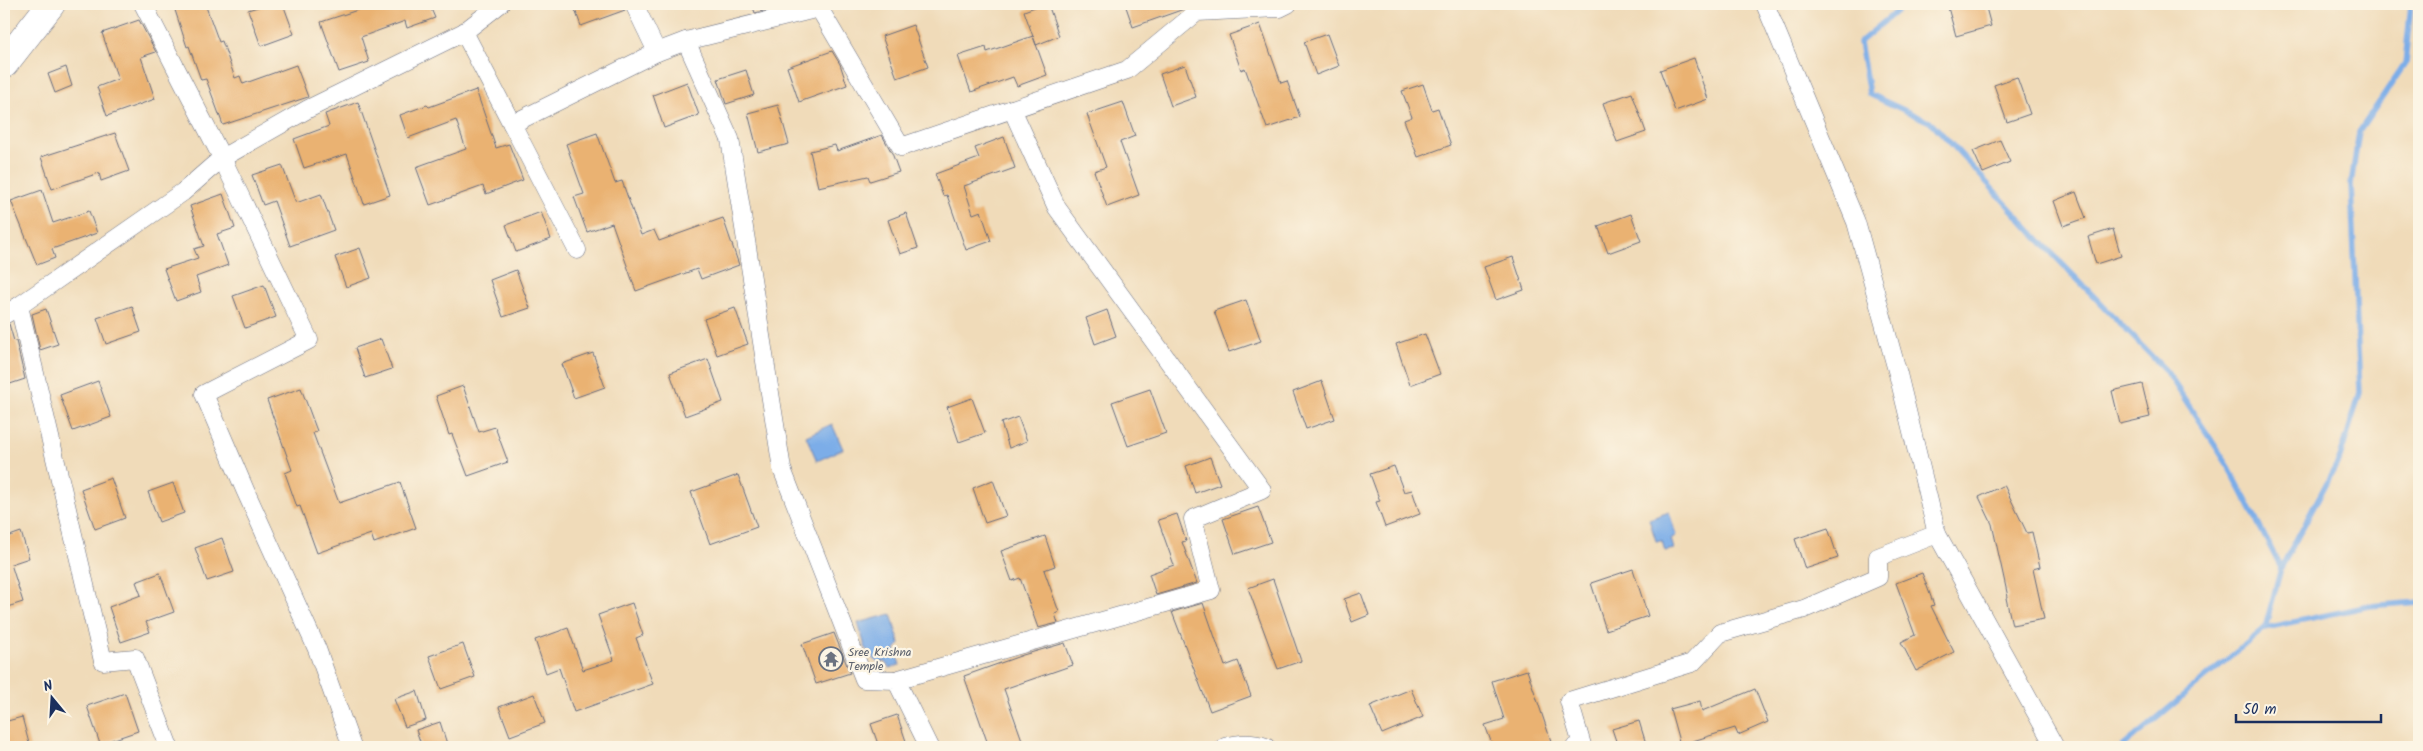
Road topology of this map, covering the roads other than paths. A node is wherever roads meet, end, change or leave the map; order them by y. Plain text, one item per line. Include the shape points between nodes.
1 (51, 4) edge
2 (143, 4) edge
3 (500, 4) edge
4 (634, 4) edge
5 (1288, 4) edge
6 (1765, 4) edge
7 (825, 6) edge
8 (1194, 8) edge
9 (464, 32) junction
10 (686, 41) junction
11 (657, 52) junction
12 (4, 64) edge
13 (1012, 109) junction
14 (512, 124) junction
15 (222, 158) junction
16 (577, 250) dead end
17 (20, 306) junction
18 (4, 315) edge
19 (1937, 534) junction
20 (896, 680) junction
21 (169, 747) edge
22 (352, 747) edge
23 (928, 747) edge
24 (1225, 747) edge
25 (1266, 747) edge
26 (1575, 747) edge
27 (2055, 747) edge

1 - 12 highway
2 - 15 street
3 - 9 street
4 - 11 street
5 - 8 street via 1280,8
6 - 19 street via 1856,222
7 - 10 street
7 - 13 street via 900,147
8 - 13 street via 1127,70
9 - 14 street
9 - 15 street via 308,109
10 - 11 street
10 - 20 street via 730,139 782,469 864,679
11 - 14 street
13 - 20 street via 1057,208 1262,490 1193,519 1211,590
14 - 16 street
15 - 17 street via 183,192
15 - 22 street via 309,340 204,394 317,649
17 - 18 street
17 - 21 street via 103,661 135,658
19 - 26 street via 1878,557 1878,577 1804,609 1720,632 1692,663 1570,702 1582,745
19 - 27 street
20 - 23 street
24 - 25 street via 1239,743

